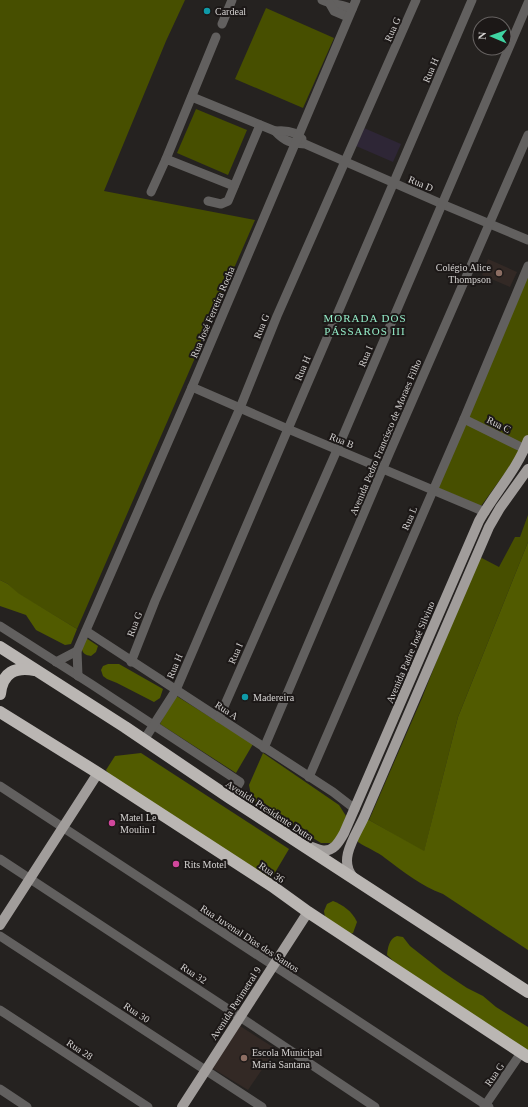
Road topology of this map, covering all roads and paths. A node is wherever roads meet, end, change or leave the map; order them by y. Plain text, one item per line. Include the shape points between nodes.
1 (232, 0) edge
2 (356, 0) edge
3 (416, 0) edge
4 (472, 0) edge
5 (326, 2) edge
6 (528, 3) edge
7 (350, 13) junction
8 (222, 24) dead end
9 (216, 37) dead end
10 (192, 97) junction
11 (260, 125) junction
12 (275, 131) junction
13 (298, 134) junction
14 (528, 135) edge
15 (294, 144) junction
16 (305, 144) junction
17 (166, 159) junction
18 (346, 162) junction
19 (394, 183) junction
20 (234, 186) junction
21 (151, 192) dead end
22 (208, 201) dead end
23 (442, 204) junction
24 (490, 223) junction
25 (528, 240) edge
26 (528, 266) edge
27 (192, 387) junction
28 (240, 408) junction
29 (464, 419) junction
30 (288, 429) junction
31 (526, 445) edge
32 (336, 450) junction
33 (384, 469) junction
34 (528, 469) edge
35 (433, 490) junction
36 (484, 512) junction
37 (0, 626) edge
38 (86, 631) junction
39 (0, 646) edge
40 (77, 651) junction
41 (56, 662) junction
42 (132, 662) junction
43 (38, 671) junction
44 (78, 676) junction
45 (176, 690) junction
46 (0, 694) edge
47 (0, 700) edge
48 (2, 714) edge
49 (219, 718) junction
50 (153, 724) junction
51 (144, 740) junction
52 (264, 748) junction
53 (98, 773) junction
54 (309, 777) junction
55 (0, 786) edge
56 (230, 798) junction
57 (355, 809) junction
58 (64, 828) junction
59 (303, 845) junction
60 (0, 859) edge
61 (30, 879) junction
62 (356, 880) junction
63 (308, 912) junction
64 (0, 925) edge
65 (0, 936) edge
66 (272, 966) junction
67 (528, 992) edge
68 (0, 1010) edge
69 (240, 1017) junction
70 (525, 1055) edge
71 (206, 1070) junction
72 (0, 1090) edge
73 (486, 1106) edge
74 (28, 1107) edge
75 (148, 1107) edge
76 (182, 1107) edge
77 (262, 1107) edge
78 (375, 1107) edge

1 - 8 street
2 - 7 street, Rua José Ferreira Rocha
3 - 18 street, Rua G
4 - 19 street, Rua H
5 - 7 street via 334,11
6 - 23 street, Rua I
7 - 13 street, Rua José Ferreira Rocha
9 - 10 street
10 - 11 street
10 - 17 street
11 - 12 street
11 - 20 street
12 - 13 street via 285,130
12 - 15 street
13 - 15 street, Rua José Ferreira Rocha
13 - 16 street
14 - 24 street, Avenida Pedro Francisco de Moraes Filho
15 - 16 street, Rua D
15 - 27 street, Rua José Ferreira Rocha
16 - 18 street, Rua D
17 - 20 street
17 - 21 street
18 - 19 street, Rua D
18 - 28 street, Rua G via 277,316
19 - 23 street, Rua D
19 - 30 street, Rua H
20 - 22 street via 225,203
23 - 24 street, Rua D
23 - 32 street, Rua I
24 - 25 street, Rua D
24 - 33 street, Avenida Pedro Francisco de Moraes Filho
26 - 29 street, Rua L
27 - 28 street, Rua B
27 - 38 street, Rua José Ferreira Rocha
28 - 30 street, Rua B
28 - 42 street, Rua G via 155,601
29 - 31 street, Rua C
29 - 35 street, Rua L
30 - 32 street, Rua B
30 - 45 street, Rua H
31 - 36 main road, Avenida Padre José Silvino
32 - 33 street, Rua B
32 - 49 street, Rua I
33 - 35 street, Rua B
33 - 52 street, Avenida Pedro Francisco de Moraes Filho
34 - 62 main road via 489,527 346,855 349,872
35 - 36 street, Rua B
35 - 54 street, Rua L
36 - 57 main road, Avenida Padre José Silvino
37 - 41 street
38 - 40 street, Rua José Ferreira Rocha
38 - 42 street, Rua A
39 - 43 highway, Avenida Presidente Dutra
40 - 41 street
40 - 44 street
41 - 44 street
42 - 45 street, Rua A
43 - 46 highway via 27,668 10,673 3,680
43 - 51 highway, Avenida Presidente Dutra
44 - 50 street
45 - 49 street, Rua A
45 - 50 street, Rua H
47 - 48 highway
48 - 53 highway, Rua 36
49 - 52 street, Rua A
50 - 51 street, Rua H
50 - 56 street via 240,782
51 - 56 highway, Avenida Presidente Dutra
52 - 54 street, Rua A
53 - 58 main road
53 - 63 highway, Rua 36
54 - 57 street, Rua A
55 - 58 street, Rua Juvenal Dias dos Santos
56 - 59 highway, Avenida Presidente Dutra
57 - 59 main road, Avenida Padre José Silvino via 337,845 329,851
58 - 61 main road
58 - 66 street, Rua Juvenal Dias dos Santos
59 - 62 highway, Avenida Presidente Dutra
60 - 61 street, Rua 32
61 - 64 main road
61 - 69 street, Rua 32
62 - 67 highway, Avenida Presidente Dutra
63 - 66 main road, Avenida Perimetral 9
63 - 70 highway, Rua 36
65 - 71 street, Rua 30
66 - 69 main road, Avenida Perimetral 9
66 - 73 street, Rua Juvenal Dias dos Santos
68 - 75 street, Rua 28
69 - 71 main road, Avenida Perimetral 9
69 - 78 street, Rua 32
70 - 73 street, Rua G
71 - 76 main road, Avenida Perimetral 9
71 - 77 street, Rua 30
72 - 74 street

